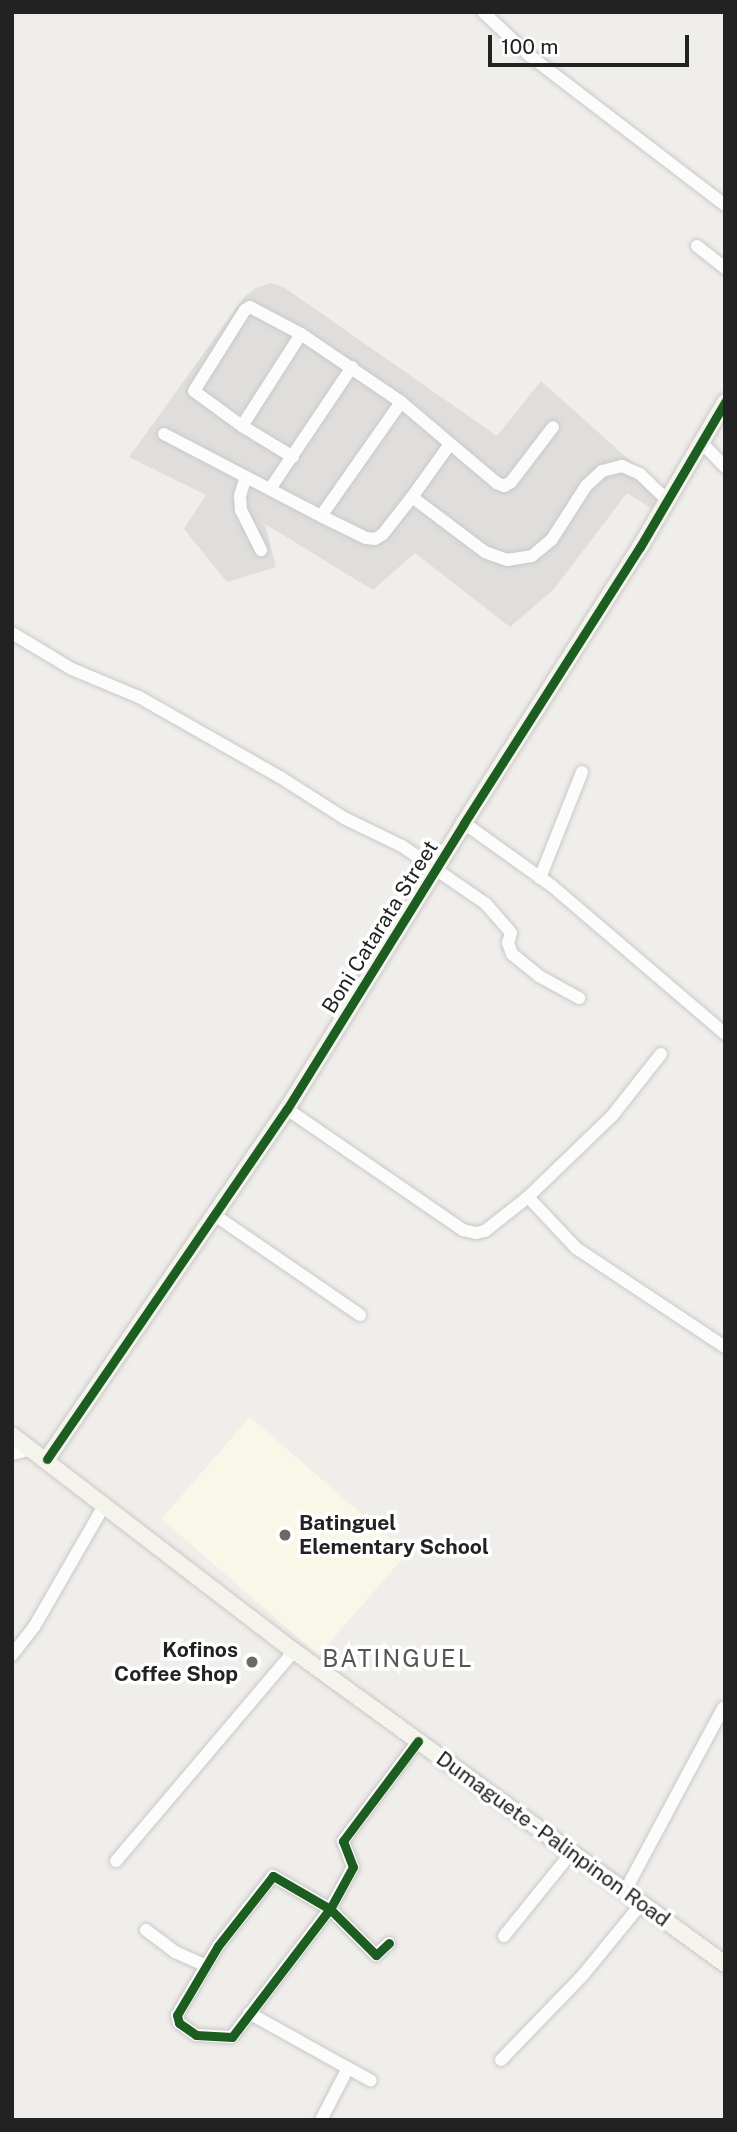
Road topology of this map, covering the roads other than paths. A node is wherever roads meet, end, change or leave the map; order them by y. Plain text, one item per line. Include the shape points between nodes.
1 (483, 12) edge
2 (725, 205) edge
3 (697, 246) dead end
4 (725, 268) edge
5 (301, 334) junction
6 (352, 367) junction
7 (401, 402) junction
8 (725, 402) edge
9 (242, 426) junction
10 (553, 427) dead end
11 (164, 434) dead end
12 (701, 442) junction
13 (450, 444) junction
14 (293, 457) junction
15 (725, 467) edge
16 (246, 477) junction
17 (270, 489) junction
18 (412, 497) junction
19 (667, 499) junction
20 (321, 516) junction
21 (261, 550) dead end
22 (12, 633) edge
23 (582, 772) dead end
24 (464, 823) junction
25 (436, 870) junction
26 (540, 878) junction
27 (579, 998) dead end
28 (725, 1034) edge
29 (661, 1054) dead end
30 (287, 1109) junction
31 (528, 1197) junction
32 (216, 1216) junction
33 (360, 1315) dead end
34 (725, 1347) edge
35 (12, 1435) edge
36 (32, 1449) junction
37 (12, 1454) edge
38 (47, 1459) junction
39 (105, 1504) junction
40 (294, 1651) junction
41 (12, 1655) edge
42 (723, 1708) dead end
43 (418, 1741) junction
44 (572, 1852) junction
45 (116, 1861) dead end
46 (625, 1891) junction
47 (642, 1903) junction
48 (330, 1909) junction
49 (146, 1930) dead end
50 (505, 1936) dead end
51 (389, 1943) dead end
52 (725, 1964) edge
53 (206, 1966) junction
54 (249, 2013) junction
55 (501, 2060) dead end
56 (348, 2068) junction
57 (370, 2081) dead end
58 (321, 2120) edge

1 - 2 street via 530,56
3 - 4 street
5 - 6 street
5 - 9 street
5 - 9 street via 250,307 195,386 197,395
6 - 7 street
6 - 14 street
7 - 13 street
7 - 20 street
8 - 12 street, Boni Catarata Street
9 - 14 street
10 - 13 street via 504,486
11 - 16 street
12 - 15 street
12 - 19 street, Boni Catarata Street
13 - 18 street
14 - 17 street
16 - 17 street
16 - 21 street via 241,510
17 - 20 street
18 - 19 street via 485,552 507,560 533,556 552,539 586,486 602,471 622,466 640,474
18 - 20 street via 375,539
19 - 24 street, Boni Catarata Street
22 - 25 street via 72,669 150,703 344,818 402,846
23 - 26 street
24 - 25 street, Boni Catarata Street
24 - 26 street
25 - 27 street via 503,920 511,933 512,954 539,976
25 - 30 street, Boni Catarata Street
26 - 28 street
29 - 31 street via 611,1116
30 - 31 street via 463,1230 485,1231
30 - 32 street, Boni Catarata Street
31 - 34 street via 576,1248
32 - 33 street
32 - 38 street, Boni Catarata Street
35 - 36 street, Dumaguete - Palinpinon Road
36 - 37 street
36 - 38 street, Dumaguete - Palinpinon Road
38 - 39 street, Dumaguete - Palinpinon Road
39 - 40 street, Dumaguete - Palinpinon Road
39 - 41 street via 34,1627
40 - 43 street, Dumaguete - Palinpinon Road
40 - 45 street
42 - 46 street
43 - 44 street, Dumaguete - Palinpinon Road
43 - 48 street via 343,1841 354,1867
44 - 46 street, Dumaguete - Palinpinon Road
44 - 50 street
46 - 47 street, Dumaguete - Palinpinon Road
47 - 52 street, Dumaguete - Palinpinon Road
47 - 55 street via 583,1975
48 - 51 street via 376,1955
48 - 53 street via 273,1876
48 - 54 street
49 - 53 street via 175,1952
53 - 54 street via 177,2015 179,2023 196,2035 232,2037
54 - 56 street
56 - 57 street
56 - 58 street

